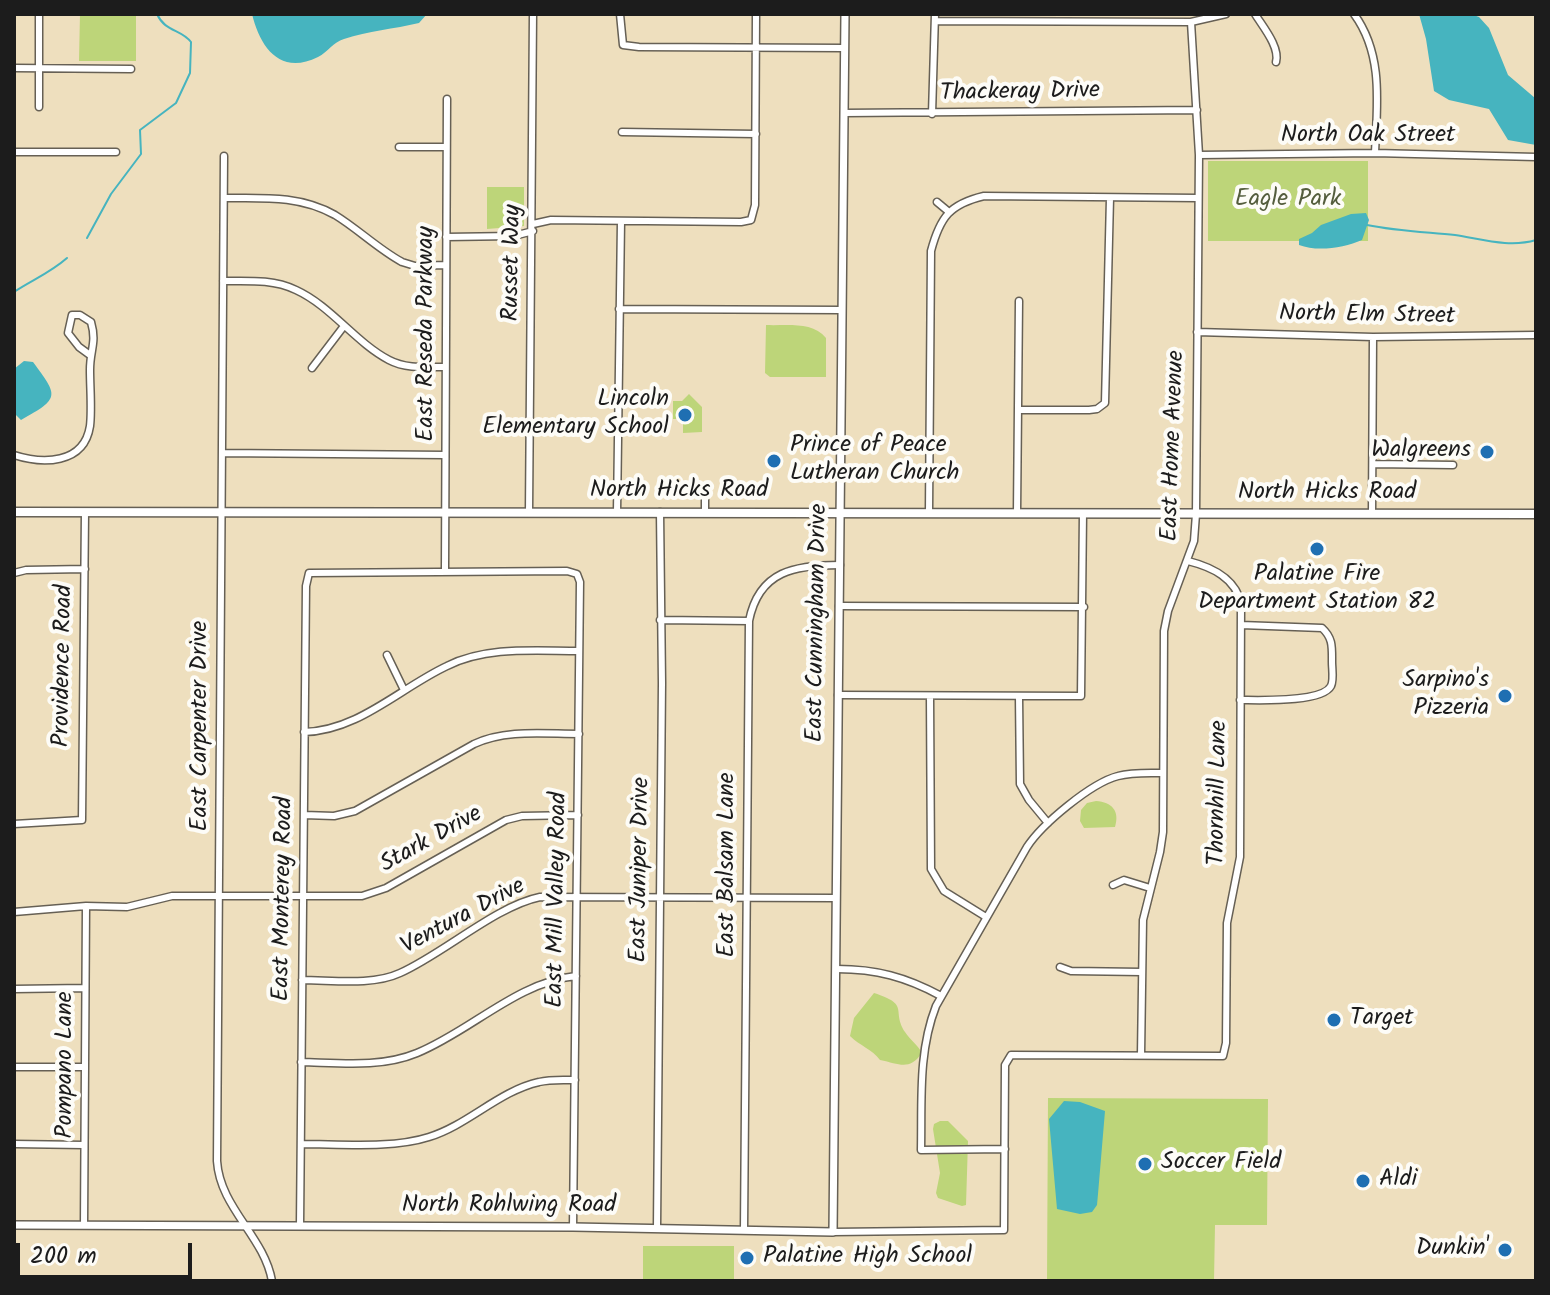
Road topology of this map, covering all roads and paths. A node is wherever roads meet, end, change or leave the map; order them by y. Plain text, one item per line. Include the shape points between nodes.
1 (39, 14) edge
2 (533, 14) edge
3 (620, 14) edge
4 (756, 14) edge
5 (845, 14) edge
6 (1226, 14) edge
7 (1255, 14) edge
8 (1354, 14) edge
9 (935, 17) edge
10 (1191, 22) junction
11 (756, 48) junction
12 (844, 48) junction
13 (1276, 62) dead end
14 (14, 68) edge
15 (39, 68) junction
16 (131, 69) dead end
17 (447, 99) dead end
18 (39, 107) dead end
19 (1197, 110) junction
20 (844, 113) junction
21 (932, 114) junction
22 (622, 132) dead end
23 (756, 134) junction
24 (399, 147) dead end
25 (446, 147) junction
26 (14, 152) edge
27 (116, 152) dead end
28 (1375, 153) junction
29 (1199, 155) junction
30 (224, 156) dead end
31 (1536, 157) edge
32 (224, 198) junction
33 (1110, 198) junction
34 (1198, 198) junction
35 (937, 202) dead end
36 (949, 212) junction
37 (621, 221) junction
38 (533, 228) junction
39 (446, 237) junction
40 (445, 265) junction
41 (223, 281) junction
42 (1019, 301) dead end
43 (619, 309) junction
44 (842, 310) junction
45 (344, 326) junction
46 (1197, 332) junction
47 (1536, 335) edge
48 (1373, 337) junction
49 (90, 355) junction
50 (444, 367) junction
51 (312, 368) dead end
52 (1018, 410) junction
53 (222, 453) junction
54 (14, 455) edge
55 (445, 455) junction
56 (1373, 464) junction
57 (1453, 465) dead end
58 (705, 486) dead end
59 (14, 512) edge
60 (85, 512) junction
61 (221, 512) junction
62 (445, 512) junction
63 (529, 512) junction
64 (617, 512) junction
65 (660, 512) junction
66 (705, 512) junction
67 (840, 512) junction
68 (929, 512) junction
69 (1017, 513) junction
70 (1083, 513) junction
71 (1196, 514) junction
72 (1372, 514) junction
73 (1536, 514) edge
74 (1188, 561) junction
75 (840, 565) junction
76 (85, 569) junction
77 (445, 570) junction
78 (14, 573) edge
79 (839, 606) junction
80 (1084, 607) junction
81 (660, 620) junction
82 (749, 621) junction
83 (1241, 625) junction
84 (579, 651) junction
85 (387, 655) dead end
86 (404, 690) junction
87 (838, 695) junction
88 (930, 696) junction
89 (1019, 697) junction
90 (1240, 700) junction
91 (304, 732) junction
92 (579, 734) junction
93 (1163, 773) junction
94 (304, 815) junction
95 (578, 815) junction
96 (1048, 823) junction
97 (14, 824) edge
98 (1113, 885) dead end
99 (1150, 888) junction
100 (219, 896) junction
101 (577, 896) junction
102 (660, 897) junction
103 (746, 897) junction
104 (303, 898) junction
105 (836, 898) junction
106 (86, 906) junction
107 (14, 912) edge
108 (986, 917) junction
109 (1060, 967) dead end
110 (837, 969) junction
111 (1142, 972) junction
112 (576, 976) junction
113 (302, 980) junction
114 (85, 988) junction
115 (14, 989) edge
116 (941, 996) junction
117 (1141, 1055) junction
118 (301, 1062) junction
119 (14, 1067) edge
120 (85, 1067) junction
121 (575, 1080) junction
122 (14, 1144) edge
123 (301, 1144) junction
124 (84, 1145) junction
125 (1005, 1149) junction
126 (14, 1225) edge
127 (84, 1225) junction
128 (300, 1225) junction
129 (244, 1226) junction
130 (573, 1227) junction
131 (657, 1228) junction
132 (744, 1230) junction
133 (833, 1232) junction
134 (272, 1281) edge

1 - 15 street
2 - 38 street, Russet Way
3 - 11 street via 623,45
4 - 11 street
5 - 12 street, East Cunningham Drive
6 - 10 street
7 - 13 street via 1276,49
8 - 28 street via 1371,46 1376,70
9 - 10 street
9 - 21 street
10 - 19 street, East Home Avenue
11 - 12 street
11 - 23 street
12 - 20 street, East Cunningham Drive
14 - 15 street
15 - 16 street
15 - 18 street
17 - 25 street, East Reseda Parkway
19 - 21 street, Thackeray Drive
19 - 29 street, East Home Avenue
20 - 21 street, Thackeray Drive
20 - 44 street, East Cunningham Drive
22 - 23 street
23 - 37 street via 751,220
24 - 25 street
25 - 39 street, East Reseda Parkway
26 - 27 street
28 - 29 street, North Oak Street
28 - 31 street, North Oak Street
29 - 34 street, East Home Avenue
30 - 32 street, East Carpenter Drive
32 - 40 street via 303,202 336,216 402,262
32 - 41 street, East Carpenter Drive
33 - 34 street
33 - 36 street via 984,196 963,201
33 - 52 street via 1105,403 1089,410
34 - 46 street, East Home Avenue
35 - 36 street
36 - 68 street via 931,251
37 - 38 street via 551,220
37 - 43 street
38 - 39 street via 514,236
38 - 63 street, Russet Way
39 - 40 street, East Reseda Parkway
40 - 50 street, East Reseda Parkway
41 - 45 street via 288,286
41 - 53 street, East Carpenter Drive
42 - 52 street
43 - 44 street
43 - 64 street
44 - 67 street, East Cunningham Drive
45 - 50 street via 389,360
45 - 51 street
46 - 48 street, North Elm Street
46 - 71 street, East Home Avenue
47 - 48 street, North Elm Street
48 - 56 street
49 - 49 street via 68,333 72,315 91,322 96,338
49 - 54 street via 90,429 81,445 61,460
50 - 55 street, East Reseda Parkway
52 - 69 street
53 - 55 street
53 - 61 street, East Carpenter Drive
55 - 62 street, East Reseda Parkway
56 - 57 street
56 - 72 street
58 - 66 street
59 - 60 main road, North Hicks Road
60 - 61 main road, North Hicks Road
60 - 76 street, Providence Road
61 - 62 main road, North Hicks Road
61 - 100 street, East Carpenter Drive
62 - 63 main road, North Hicks Road
62 - 77 street, East Reseda Parkway
63 - 64 main road, North Hicks Road
64 - 65 main road, North Hicks Road
65 - 66 main road, North Hicks Road
65 - 81 street, East Juniper Drive
66 - 67 main road, North Hicks Road
67 - 68 main road, North Hicks Road
67 - 75 street, East Cunningham Drive
68 - 69 main road, North Hicks Road
69 - 70 main road, North Hicks Road
70 - 71 main road, North Hicks Road
70 - 80 street
71 - 72 main road, North Hicks Road
71 - 74 street, East Home Avenue
72 - 73 main road, North Hicks Road
74 - 83 street, Thornhill Lane via 1230,581 1241,600
74 - 93 street, East Home Avenue via 1164,631
75 - 79 street, East Cunningham Drive
75 - 82 street, East Balsam Lane via 804,566 779,575 758,595
76 - 78 street
76 - 97 street, Providence Road via 82,820
77 - 84 street, East Mill Valley Road via 577,574
77 - 91 street, East Monterey Road via 309,573
79 - 80 street
79 - 87 street, East Cunningham Drive
80 - 89 street via 1081,696
81 - 82 street
81 - 102 street, East Juniper Drive
82 - 103 street, East Balsam Lane
83 - 90 street, Thornhill Lane
83 - 90 street via 1322,628 1332,640 1332,682 1323,694
84 - 86 street via 503,651 469,657
84 - 92 street, East Mill Valley Road
85 - 86 street
86 - 91 street via 339,728
87 - 88 street
87 - 105 street, East Cunningham Drive
88 - 89 street
88 - 108 street via 931,869 944,891
89 - 96 street via 1020,784
90 - 117 street, Thornhill Lane via 1240,857 1227,923 1223,1056
91 - 94 street, East Monterey Road
92 - 94 street via 491,737 355,811
92 - 95 street, East Mill Valley Road
93 - 96 street via 1112,778
93 - 99 street, East Home Avenue via 1160,852
94 - 104 street, East Monterey Road
95 - 101 street, East Mill Valley Road
95 - 104 street, Stark Drive via 517,817 372,894
96 - 108 street
98 - 99 street via 1124,880
99 - 111 street, East Home Avenue
100 - 104 street, Stark Drive
100 - 106 street, Stark Drive via 168,897 127,907
100 - 129 street, East Carpenter Drive via 217,1172
101 - 102 street, Ventura Drive
101 - 112 street, East Mill Valley Road
101 - 113 street, Ventura Drive via 527,900 398,975
102 - 103 street, Ventura Drive
102 - 131 street, East Juniper Drive
103 - 105 street, Ventura Drive
103 - 132 street, East Balsam Lane
104 - 113 street, East Monterey Road
105 - 110 street, East Cunningham Drive
106 - 107 street, Stark Drive
106 - 114 street, Pompano Lane
108 - 116 street
109 - 111 street
110 - 116 street via 891,974
110 - 133 street, East Cunningham Drive
111 - 117 street, East Home Avenue
112 - 118 street via 544,981 406,1057 378,1063
112 - 121 street, East Mill Valley Road
113 - 118 street, East Monterey Road
114 - 115 street
114 - 120 street, Pompano Lane
116 - 125 street via 926,1032 921,1150
117 - 125 street via 1009,1056
118 - 123 street, East Monterey Road
119 - 120 street
120 - 124 street, Pompano Lane
121 - 123 street via 531,1084 448,1130 416,1141
121 - 130 street, East Mill Valley Road
122 - 124 street
123 - 128 street, East Monterey Road
124 - 127 street, Pompano Lane
125 - 133 street, North Rohlwing Road via 1004,1230
126 - 127 street, North Rohlwing Road
127 - 129 street, North Rohlwing Road
128 - 129 street, North Rohlwing Road
128 - 130 street, North Rohlwing Road
129 - 134 street, East Carpenter Drive via 269,1266
130 - 131 street, North Rohlwing Road
131 - 132 street, North Rohlwing Road
132 - 133 street, North Rohlwing Road

